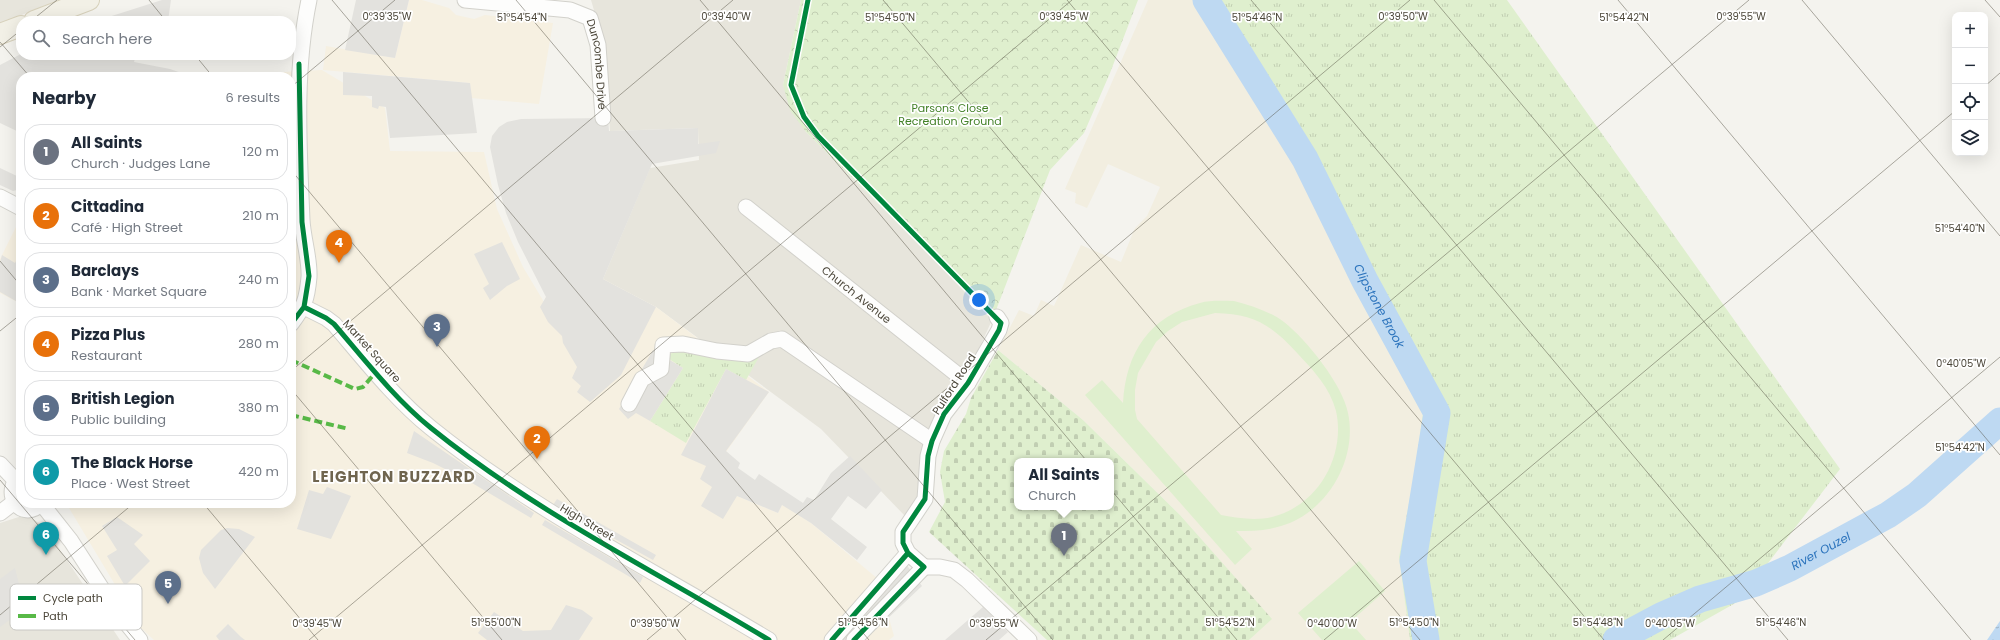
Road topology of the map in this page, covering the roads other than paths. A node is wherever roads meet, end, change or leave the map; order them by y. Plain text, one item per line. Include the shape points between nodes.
1 (89, 0) edge
2 (309, 0) edge
3 (465, 0) edge
4 (47, 16) edge
5 (16, 28) edge
6 (0, 34) edge
7 (603, 118) dead end
8 (0, 197) edge
9 (16, 205) edge
10 (746, 207) dead end
11 (304, 307) junction
12 (296, 317) edge
13 (997, 317) dead end
14 (968, 383) junction
15 (407, 404) joint
16 (629, 404) dead end
17 (932, 440) junction
18 (0, 464) edge
19 (16, 476) edge
20 (16, 482) edge
21 (13, 503) junction
22 (16, 506) edge
23 (20, 508) edge
24 (34, 508) edge
25 (48, 508) edge
26 (0, 512) edge
27 (908, 553) junction
28 (924, 568) junction
29 (99, 584) edge
30 (132, 630) edge
31 (140, 640) edge
32 (769, 640) edge
33 (832, 640) edge
34 (854, 640) edge
35 (1029, 640) edge

1 - 4 main road
2 - 11 street via 302,31 299,64 302,222 309,276
3 - 7 street, Duncombe Drive via 570,10 590,18 598,45
5 - 6 main road
8 - 9 street
10 - 14 street, Church Avenue
11 - 12 street
11 - 15 street, Market Square via 334,324
13 - 14 street, Pulford Road via 1001,323 999,330
14 - 17 street, Pulford Road via 944,414
15 - 32 street, High Street via 430,427 523,494 576,528
16 - 17 street via 642,379 661,369 663,345 683,344 748,354 771,341 782,339
17 - 27 street, Pulford Road via 928,456 925,498 904,532 903,544
18 - 19 street
20 - 21 street via 10,494
21 - 22 street
21 - 26 street
23 - 24 street
25 - 29 street
27 - 28 street
27 - 33 street
28 - 34 street
28 - 35 street via 940,567 954,570
30 - 31 street

